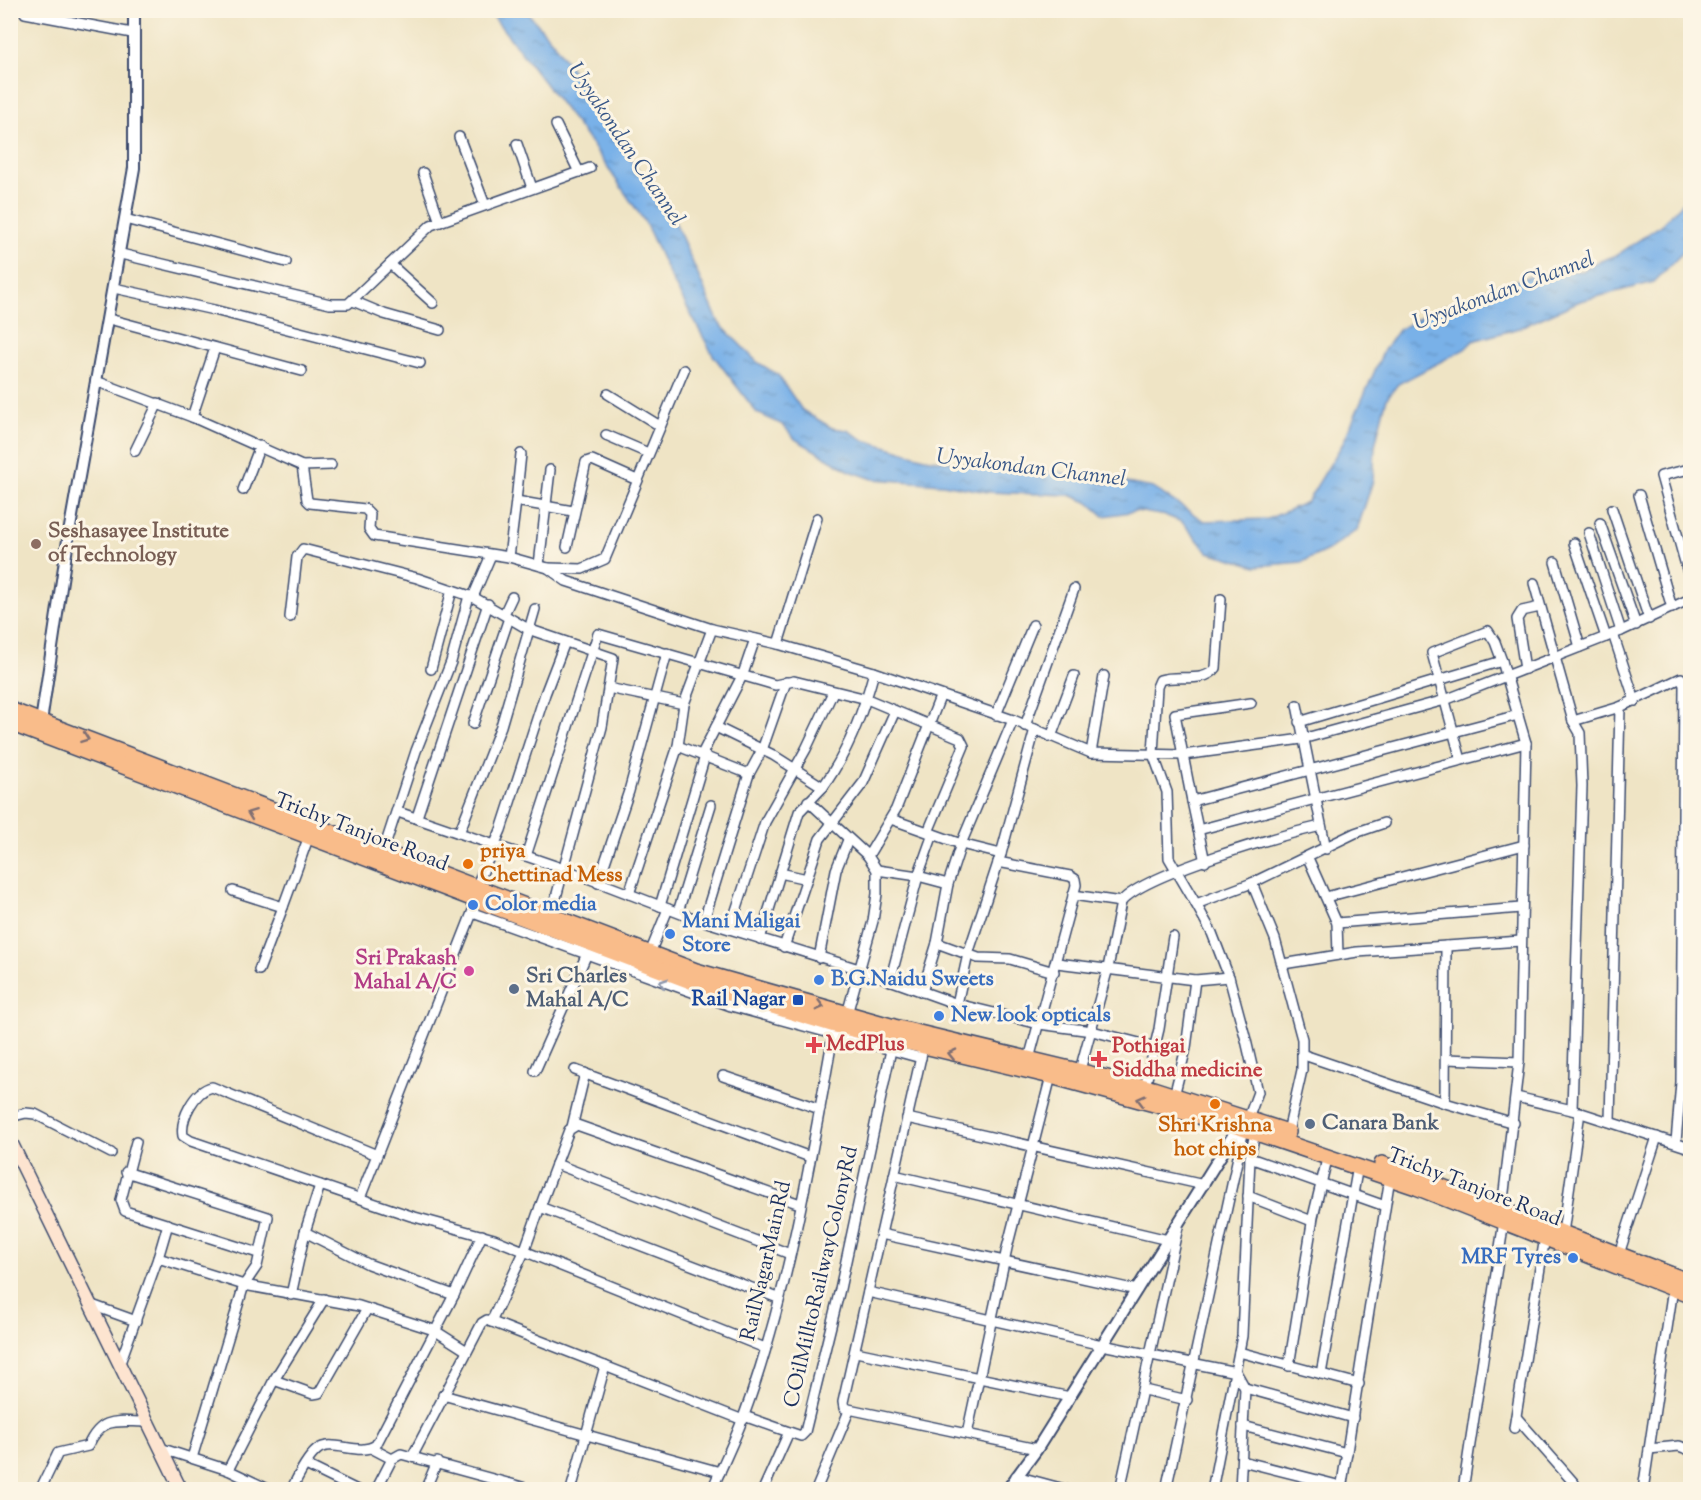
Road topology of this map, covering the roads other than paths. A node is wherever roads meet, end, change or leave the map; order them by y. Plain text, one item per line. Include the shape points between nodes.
1 (134, 10) edge
2 (25, 14) dead end
3 (132, 33) junction
4 (556, 125) dead end
5 (459, 137) dead end
6 (517, 144) dead end
7 (590, 168) dead end
8 (579, 172) junction
9 (423, 173) dead end
10 (532, 188) junction
11 (484, 205) junction
12 (125, 219) junction
13 (440, 222) junction
14 (121, 254) junction
15 (286, 262) dead end
16 (390, 264) junction
17 (114, 288) junction
18 (353, 301) junction
19 (433, 303) dead end
20 (109, 319) junction
21 (440, 330) dead end
22 (215, 348) junction
23 (420, 363) dead end
24 (684, 370) dead end
25 (302, 371) dead end
26 (96, 381) junction
27 (608, 394) dead end
28 (158, 403) junction
29 (192, 417) junction
30 (660, 426) junction
31 (606, 435) dead end
32 (260, 446) junction
33 (135, 451) dead end
34 (648, 453) junction
35 (521, 454) dead end
36 (332, 465) dead end
37 (302, 466) junction
38 (550, 470) dead end
39 (1690, 473) edge
40 (637, 480) junction
41 (243, 490) dead end
42 (1639, 495) dead end
43 (516, 501) junction
44 (545, 508) junction
45 (1612, 509) dead end
46 (573, 511) junction
47 (817, 518) dead end
48 (1600, 523) dead end
49 (1589, 533) dead end
50 (1574, 543) dead end
51 (567, 547) dead end
52 (491, 555) junction
53 (509, 557) junction
54 (1555, 562) dead end
55 (544, 567) junction
56 (1690, 580) edge
57 (1534, 583) dead end
58 (1074, 589) dead end
59 (452, 590) junction
60 (471, 597) junction
61 (512, 597) dead end
62 (1221, 599) dead end
63 (1690, 599) edge
64 (488, 604) junction
65 (1540, 607) junction
66 (1672, 608) junction
67 (535, 609) dead end
68 (507, 616) junction
69 (290, 617) dead end
70 (1649, 619) junction
71 (1033, 624) dead end
72 (1636, 625) junction
73 (528, 629) junction
74 (712, 629) junction
75 (1613, 634) junction
76 (754, 639) junction
77 (565, 642) junction
78 (778, 644) junction
79 (1580, 647) junction
80 (592, 652) junction
81 (667, 653) junction
82 (1553, 657) junction
83 (1502, 661) junction
84 (701, 663) junction
85 (431, 669) dead end
86 (1524, 669) junction
87 (874, 672) junction
88 (742, 674) junction
89 (1074, 676) dead end
90 (1104, 676) dead end
91 (1508, 678) junction
92 (1438, 680) junction
93 (786, 682) junction
94 (608, 688) junction
95 (833, 692) junction
96 (654, 696) junction
97 (1687, 696) edge
98 (940, 697) junction
99 (867, 699) junction
100 (1444, 700) junction
101 (1635, 701) junction
102 (1251, 703) dead end
103 (684, 704) junction
104 (1297, 705) dead end
105 (1620, 707) junction
106 (10, 710) edge
107 (895, 711) junction
108 (996, 714) junction
109 (1518, 715) junction
110 (1014, 720) junction
111 (1573, 721) junction
112 (40, 722) junction
113 (1299, 722) junction
114 (10, 723) edge
115 (473, 724) dead end
116 (930, 726) junction
117 (1025, 726) junction
118 (716, 727) junction
119 (1035, 729) junction
120 (1454, 732) junction
121 (1051, 737) junction
122 (1302, 739) junction
123 (1526, 743) junction
124 (678, 746) junction
125 (762, 750) junction
126 (1091, 753) junction
127 (1154, 754) junction
128 (703, 755) junction
129 (1183, 755) junction
130 (1461, 760) junction
131 (793, 769) junction
132 (1308, 771) junction
133 (749, 774) junction
134 (1687, 785) edge
135 (823, 786) junction
136 (1315, 797) junction
137 (808, 801) junction
138 (1192, 801) junction
139 (711, 804) dead end
140 (398, 812) junction
141 (417, 818) junction
142 (891, 819) junction
143 (831, 823) junction
144 (1384, 823) dead end
145 (1321, 826) junction
146 (1198, 830) junction
147 (459, 833) junction
148 (931, 833) junction
149 (309, 836) junction
150 (848, 840) junction
151 (962, 844) junction
152 (1524, 845) junction
153 (494, 846) junction
154 (1326, 849) junction
155 (383, 852) junction
156 (526, 856) junction
157 (868, 856) junction
158 (1000, 858) junction
159 (1308, 858) junction
160 (1205, 862) junction
161 (564, 869) junction
162 (877, 870) junction
163 (1177, 872) junction
164 (780, 873) junction
165 (918, 876) junction
166 (807, 879) junction
167 (598, 883) junction
168 (1252, 883) junction
169 (948, 884) junction
170 (233, 891) dead end
171 (629, 894) junction
172 (1073, 895) junction
173 (1326, 897) junction
174 (475, 900) junction
175 (1121, 902) junction
176 (1196, 904) junction
177 (283, 907) junction
178 (1521, 908) junction
179 (669, 909) junction
180 (551, 916) junction
181 (704, 920) junction
182 (1337, 923) junction
183 (730, 929) junction
184 (1173, 937) dead end
185 (760, 939) junction
186 (1521, 941) junction
187 (937, 943) junction
188 (1446, 946) junction
189 (784, 947) junction
190 (650, 953) junction
191 (968, 954) junction
192 (1338, 955) junction
193 (586, 956) junction
194 (819, 958) junction
195 (1283, 964) junction
196 (1056, 967) junction
197 (1108, 968) junction
198 (859, 969) junction
199 (259, 970) dead end
200 (1168, 977) junction
201 (1229, 977) junction
202 (1195, 980) junction
203 (890, 981) junction
204 (922, 992) junction
205 (957, 1004) junction
206 (847, 1014) junction
207 (1040, 1024) junction
208 (1092, 1031) junction
209 (833, 1035) junction
210 (1155, 1047) junction
211 (891, 1050) junction
212 (922, 1053) junction
213 (1304, 1055) junction
214 (1029, 1059) junction
215 (1446, 1059) junction
216 (1519, 1062) junction
217 (1080, 1070) junction
218 (535, 1071) dead end
219 (723, 1076) dead end
220 (1051, 1076) junction
221 (1145, 1087) junction
222 (1174, 1096) junction
223 (1516, 1096) junction
224 (1445, 1103) junction
225 (820, 1109) junction
226 (1576, 1111) junction
227 (10, 1117) edge
228 (907, 1118) junction
229 (1610, 1121) junction
230 (1514, 1123) junction
231 (1246, 1125) junction
232 (572, 1127) junction
233 (1288, 1132) junction
234 (1657, 1137) junction
235 (10, 1140) edge
236 (136, 1142) dead end
237 (1676, 1142) junction
238 (1033, 1148) junction
239 (1690, 1148) edge
240 (111, 1153) dead end
241 (377, 1155) junction
242 (1328, 1155) junction
243 (810, 1157) junction
244 (1250, 1158) junction
245 (556, 1164) junction
246 (1358, 1166) junction
247 (126, 1172) junction
248 (894, 1175) junction
249 (1389, 1177) junction
250 (1322, 1182) junction
251 (320, 1185) junction
252 (1203, 1185) junction
253 (1352, 1194) junction
254 (1248, 1196) junction
255 (360, 1198) junction
256 (800, 1204) junction
257 (1018, 1204) junction
258 (1385, 1206) junction
259 (540, 1207) junction
260 (1503, 1215) junction
261 (1180, 1221) junction
262 (1312, 1221) junction
263 (168, 1224) junction
264 (305, 1232) junction
265 (1563, 1233) junction
266 (881, 1234) junction
267 (482, 1235) junction
268 (1545, 1238) junction
269 (1168, 1240) junction
270 (524, 1252) junction
271 (258, 1253) junction
272 (790, 1254) junction
273 (1619, 1254) junction
274 (158, 1258) junction
275 (1004, 1261) junction
276 (1690, 1282) edge
277 (244, 1285) junction
278 (1672, 1288) junction
279 (1137, 1290) junction
280 (868, 1292) junction
281 (291, 1295) junction
282 (454, 1295) junction
283 (1690, 1295) edge
284 (778, 1298) junction
285 (324, 1299) junction
286 (89, 1304) junction
287 (366, 1309) junction
288 (991, 1320) junction
289 (136, 1321) junction
290 (490, 1322) junction
291 (434, 1330) junction
292 (1102, 1345) junction
293 (765, 1348) junction
294 (467, 1352) junction
295 (856, 1352) junction
296 (1239, 1352) junction
297 (1151, 1355) junction
298 (1195, 1362) junction
299 (120, 1363) junction
300 (605, 1366) junction
301 (1289, 1366) junction
302 (1236, 1372) junction
303 (1321, 1374) junction
304 (979, 1378) junction
305 (274, 1380) junction
306 (1359, 1384) junction
307 (1245, 1388) junction
308 (1144, 1390) junction
309 (443, 1395) junction
310 (1070, 1397) junction
311 (1187, 1400) junction
312 (849, 1411) junction
313 (1516, 1417) junction
314 (743, 1418) junction
315 (1353, 1418) junction
316 (148, 1422) junction
317 (1243, 1426) junction
318 (1515, 1428) dead end
319 (789, 1432) junction
320 (586, 1434) junction
321 (967, 1434) junction
322 (371, 1448) junction
323 (163, 1449) junction
324 (1037, 1449) junction
325 (1649, 1449) junction
326 (1690, 1450) edge
327 (1347, 1453) junction
328 (412, 1457) junction
329 (192, 1458) junction
330 (392, 1460) junction
331 (1242, 1461) junction
332 (437, 1462) junction
333 (306, 1465) junction
334 (228, 1470) junction
335 (720, 1472) junction
336 (1016, 1476) junction
337 (1341, 1488) edge
338 (40, 1490) edge
339 (181, 1490) edge
340 (270, 1490) edge
341 (291, 1490) edge
342 (357, 1490) edge
343 (376, 1490) edge
344 (425, 1490) edge
345 (534, 1490) edge
346 (571, 1490) edge
347 (712, 1490) edge
348 (763, 1490) edge
349 (816, 1490) edge
350 (1007, 1490) edge
351 (1068, 1490) edge
352 (1120, 1490) edge
353 (1166, 1490) edge
354 (1212, 1490) edge
355 (1240, 1490) edge
356 (1463, 1490) edge
357 (1574, 1490) edge
358 (1643, 1490) edge

1 - 3 street
2 - 3 street
3 - 12 street via 134,168
4 - 8 street
5 - 11 street
6 - 10 street
7 - 8 street
8 - 10 street
9 - 13 street
10 - 11 street
11 - 13 street
12 - 14 street
12 - 15 street
13 - 16 street via 425,229
14 - 17 street
14 - 18 street via 330,304
16 - 18 street
16 - 19 street
17 - 20 street
17 - 23 street
18 - 21 street
20 - 22 street
20 - 26 street
22 - 25 street
22 - 29 street
24 - 30 street
26 - 28 street
26 - 112 street
27 - 30 street
28 - 29 street
28 - 33 street
29 - 32 street
30 - 34 street
31 - 34 street
32 - 37 street
32 - 41 street
34 - 40 street
35 - 43 street
36 - 37 street
37 - 52 street via 310,503 365,509 370,514 369,529 374,536
38 - 44 street
39 - 56 street via 1689,469 1661,476
40 - 46 street via 592,460 586,462
40 - 55 street via 604,559 582,569
42 - 66 street
43 - 44 street
43 - 53 street
44 - 46 street
44 - 55 street
45 - 70 street
46 - 51 street
47 - 78 street
48 - 72 street
49 - 75 street
50 - 75 street
52 - 53 street
52 - 60 street
53 - 55 street
54 - 79 street
55 - 74 street via 566,582
57 - 65 street
58 - 117 street
59 - 60 street
59 - 69 street via 303,549 297,557
59 - 85 street
60 - 64 street
60 - 140 street
61 - 68 street
62 - 127 street via 1216,668 1205,676 1160,680
63 - 66 street
64 - 68 street
64 - 141 street
65 - 82 street
65 - 86 street via 1522,611 1517,619
66 - 70 street
67 - 73 street
68 - 73 street
68 - 115 street
70 - 72 street
71 - 108 street
72 - 75 street
73 - 77 street
73 - 147 street via 501,726
74 - 76 street
74 - 84 street
75 - 79 street
75 - 101 street
76 - 78 street
76 - 88 street
77 - 80 street
77 - 153 street
78 - 87 street
79 - 82 street
80 - 81 street via 598,633
80 - 94 street via 613,658
80 - 156 street
81 - 84 street
81 - 96 street
82 - 86 street
82 - 111 street
83 - 91 street
83 - 92 street
83 - 92 street via 1490,633 1484,632 1431,652
84 - 88 street
84 - 103 street
86 - 91 street
87 - 98 street
87 - 99 street
88 - 93 street via 775,685
88 - 118 street
89 - 121 street
90 - 126 street
91 - 100 street
91 - 109 street
92 - 100 street
92 - 113 street
93 - 95 street via 806,683
93 - 125 street
94 - 96 street
94 - 161 street via 602,727
95 - 99 street
95 - 131 street via 807,749
96 - 103 street
96 - 167 street via 629,791
97 - 101 street via 1681,678
97 - 134 street
98 - 108 street
98 - 116 street
99 - 107 street
99 - 135 street via 842,760
100 - 120 street
100 - 122 street
101 - 105 street
102 - 129 street via 1175,714
103 - 124 street
104 - 113 street
105 - 111 street
105 - 229 street
106 - 112 highway, Trichy Tanjore Road
107 - 116 street
107 - 143 street via 862,783
108 - 110 street
109 - 120 street
109 - 123 street
110 - 117 street
110 - 151 street
111 - 226 street via 1580,733 1582,786
112 -> 155 highway, Trichy Tanjore Road
113 - 122 street
149 -> 114 highway, Trichy Tanjore Road
116 - 142 street
116 - 148 street via 960,738 964,746
117 - 119 street
118 - 125 street
118 - 128 street
119 - 121 street
119 - 158 street
120 - 130 street
120 - 132 street
121 - 126 street
122 - 129 street
122 - 132 street
123 - 130 street
123 - 152 street
124 - 128 street
124 - 171 street
125 - 131 street
125 - 133 street
126 - 127 street
127 - 129 street
127 - 163 street via 1167,792 1169,858
128 - 133 street
128 - 179 street
129 - 138 street
130 - 136 street
131 - 135 street
131 - 183 street via 765,822
132 - 136 street
132 - 138 street
133 - 181 street
134 - 237 street via 1681,1082
135 - 137 street
136 - 145 street
136 - 146 street
137 - 143 street
137 - 164 street via 799,812
138 - 146 street
139 - 179 street
140 - 141 street
140 - 155 street
141 - 147 street
142 - 148 street
142 - 157 street
143 - 150 street
143 - 166 street via 820,839
144 - 154 street
145 - 154 street
145 - 160 street via 1274,836
146 - 160 street
147 - 153 street
148 - 151 street
148 - 165 street
149 - 174 highway, Trichy Tanjore Road
149 - 177 street
150 - 157 street
150 - 194 street via 836,870
151 - 158 street
151 - 169 street
152 - 173 street
152 - 178 street
153 - 156 street
153 - 174 street
154 - 159 street
155 - 174 highway, Trichy Tanjore Road
156 - 161 street
157 - 162 street
158 - 172 street via 1070,876 1076,885
158 - 191 street
159 - 168 street
159 - 173 street
160 - 163 street
161 - 167 street
161 - 180 street
162 - 165 street
162 - 198 street via 873,921
163 - 175 street via 1128,892
163 - 176 street
164 - 166 street
164 - 185 street
165 - 169 street
165 - 203 street
166 - 189 street
167 - 171 street
168 - 176 street
168 - 195 street
169 - 187 street
170 - 177 street
171 - 179 street
172 - 175 street
172 - 196 street
173 - 182 street
174 - 180 highway, Trichy Tanjore Road
174 - 193 street
174 - 212 highway, Trichy Tanjore Road via 693,982
174 - 241 street
175 - 197 street
176 - 201 street
177 - 199 street
178 - 182 street
178 - 186 street
179 - 181 street
179 - 190 street
180 - 190 highway, Trichy Tanjore Road
181 - 183 street
182 - 192 street
183 - 185 street
184 - 200 street
185 - 189 street
186 - 188 street
186 - 216 street
187 - 191 street
187 - 204 street
188 - 192 street
188 - 215 street
189 - 194 street
190 -> 206 highway, Trichy Tanjore Road via 696,971
191 - 196 street via 984,960 1010,959
191 - 205 street
192 - 195 street
209 -> 193 street via 731,1006
193 - 218 street
194 - 198 street
195 - 213 street
196 - 197 street
196 - 207 street
197 - 200 street
197 - 208 street
198 - 203 street
198 - 206 street
200 - 202 street
200 - 210 street
201 - 202 street
201 - 231 street via 1258,1092
202 - 222 street via 1186,1048
203 - 204 street
204 - 205 street
205 - 207 street
206 - 214 highway, Trichy Tanjore Road
207 - 208 street
207 - 214 street
208 - 210 street
208 - 217 street
209 - 211 street
209 - 225 street, RailNagarMainRd
210 - 221 street
211 - 212 street
211 - 319 street, COilMilltoRailwayColonyRd via 805,1432 801,1436
220 -> 212 highway, Trichy Tanjore Road
212 - 228 street
213 - 224 street
213 - 233 street
214 - 217 highway, Trichy Tanjore Road
215 - 216 street
215 - 224 street
216 - 223 street
217 - 221 highway, Trichy Tanjore Road
219 - 225 street
231 -> 220 highway, Trichy Tanjore Road
220 - 238 street
221 - 222 highway, Trichy Tanjore Road
222 - 231 highway, Trichy Tanjore Road
223 - 226 street
223 - 230 street
224 - 230 street
225 - 243 street, RailNagarMainRd
226 - 229 street
226 - 265 street
227 - 240 street via 35,1114
228 - 238 street
228 - 248 street
229 - 234 street
230 - 260 street
231 - 233 highway, Trichy Tanjore Road
231 - 242 highway, Trichy Tanjore Road
231 - 244 street
231 - 252 street
231 - 298 street
232 - 243 street via 580,1072
232 - 245 street
232 - 256 street via 580,1125
233 - 260 highway, Trichy Tanjore Road via 1418,1176
234 - 237 street
234 - 273 street
235 - 286 main road
236 - 247 street
237 - 239 street
238 - 252 street
238 - 257 street
241 - 251 street via 212,1087 196,1096 182,1128 183,1137
241 - 255 street
242 - 246 highway, Trichy Tanjore Road
242 - 250 street
243 - 256 street, RailNagarMainRd
244 - 250 street
244 - 254 street
245 - 259 street
245 - 272 street
246 - 249 highway, Trichy Tanjore Road
246 - 253 street
247 - 263 street via 121,1200 125,1211
247 - 271 street via 268,1217
248 - 257 street
248 - 266 street
249 - 258 street
249 - 260 highway, Trichy Tanjore Road
250 - 253 street
250 - 262 street
251 - 255 street
251 - 264 street
252 - 261 street
253 - 258 street
253 - 303 street
254 - 262 street
254 - 296 street
255 - 267 street
256 - 272 street, RailNagarMainRd
257 - 269 street
257 - 275 street
258 - 306 street
259 - 270 street
259 - 284 street
260 - 265 highway, Trichy Tanjore Road
260 - 268 highway, Trichy Tanjore Road
260 - 356 street
261 - 269 street
261 - 297 street
262 - 301 street
263 - 271 street
263 - 274 street
264 - 281 street
264 - 282 street via 368,1264
265 - 273 highway, Trichy Tanjore Road
266 - 275 street
266 - 280 street
267 - 270 street
267 - 282 street
268 - 278 highway, Trichy Tanjore Road
268 - 313 street
269 - 279 street
270 - 290 street
270 - 293 street
271 - 277 street via 256,1266
272 - 284 street, RailNagarMainRd
273 - 276 highway, Trichy Tanjore Road
274 - 277 street
274 - 289 street
275 - 279 street
275 - 288 street
277 - 281 street
277 - 329 street
278 - 283 highway, Trichy Tanjore Road
278 - 325 street
279 - 292 street
280 - 288 street
280 - 295 street
281 - 285 street
282 - 291 street
284 - 293 street, RailNagarMainRd
285 - 287 street
285 - 305 street
286 - 289 street
286 - 299 main road
287 - 291 street
287 - 305 street via 319,1393
288 - 292 street
288 - 304 street
289 - 299 street
290 - 294 street via 482,1323
290 - 300 street
291 - 294 street
291 - 322 street
292 - 297 street
292 - 310 street
293 - 314 street, RailNagarMainRd
294 - 309 street
295 - 304 street
295 - 312 street via 843,1402
296 - 301 street
296 - 302 street
297 - 298 street
297 - 308 street
298 - 302 street
298 - 311 street
299 - 316 main road
300 - 314 street
300 - 320 street
301 - 303 street
302 - 307 street
302 - 354 street
303 - 306 street
304 - 310 street
304 - 321 street
305 - 334 street
306 - 315 street
307 - 315 street
307 - 317 street
308 - 311 street
308 - 352 street
309 - 320 street
309 - 328 street
310 - 324 street
311 - 353 street
312 - 321 street
312 - 349 street
313 - 318 street
313 - 357 street via 1574,1483
314 - 319 street
314 - 335 street, RailNagarMainRd
315 - 327 street
316 - 323 main road
316 - 338 street via 102,1425 88,1446 58,1453
317 - 327 street
317 - 331 street
319 - 348 street, COilMilltoRailwayColonyRd
320 - 335 street
320 - 346 street
321 - 324 street
322 - 330 street
322 - 333 street via 320,1448
323 - 329 street
323 - 339 main road
324 - 336 street
325 - 326 street via 1678,1446
325 - 358 street
327 - 337 street
328 - 330 street via 401,1454
328 - 332 street
329 - 334 street
330 - 343 street
331 - 337 street
331 - 355 street
332 - 344 street
332 - 345 street
333 - 341 street
333 - 342 street
334 - 340 street
335 - 347 street, RailNagarMainRd
336 - 350 street
336 - 351 street

